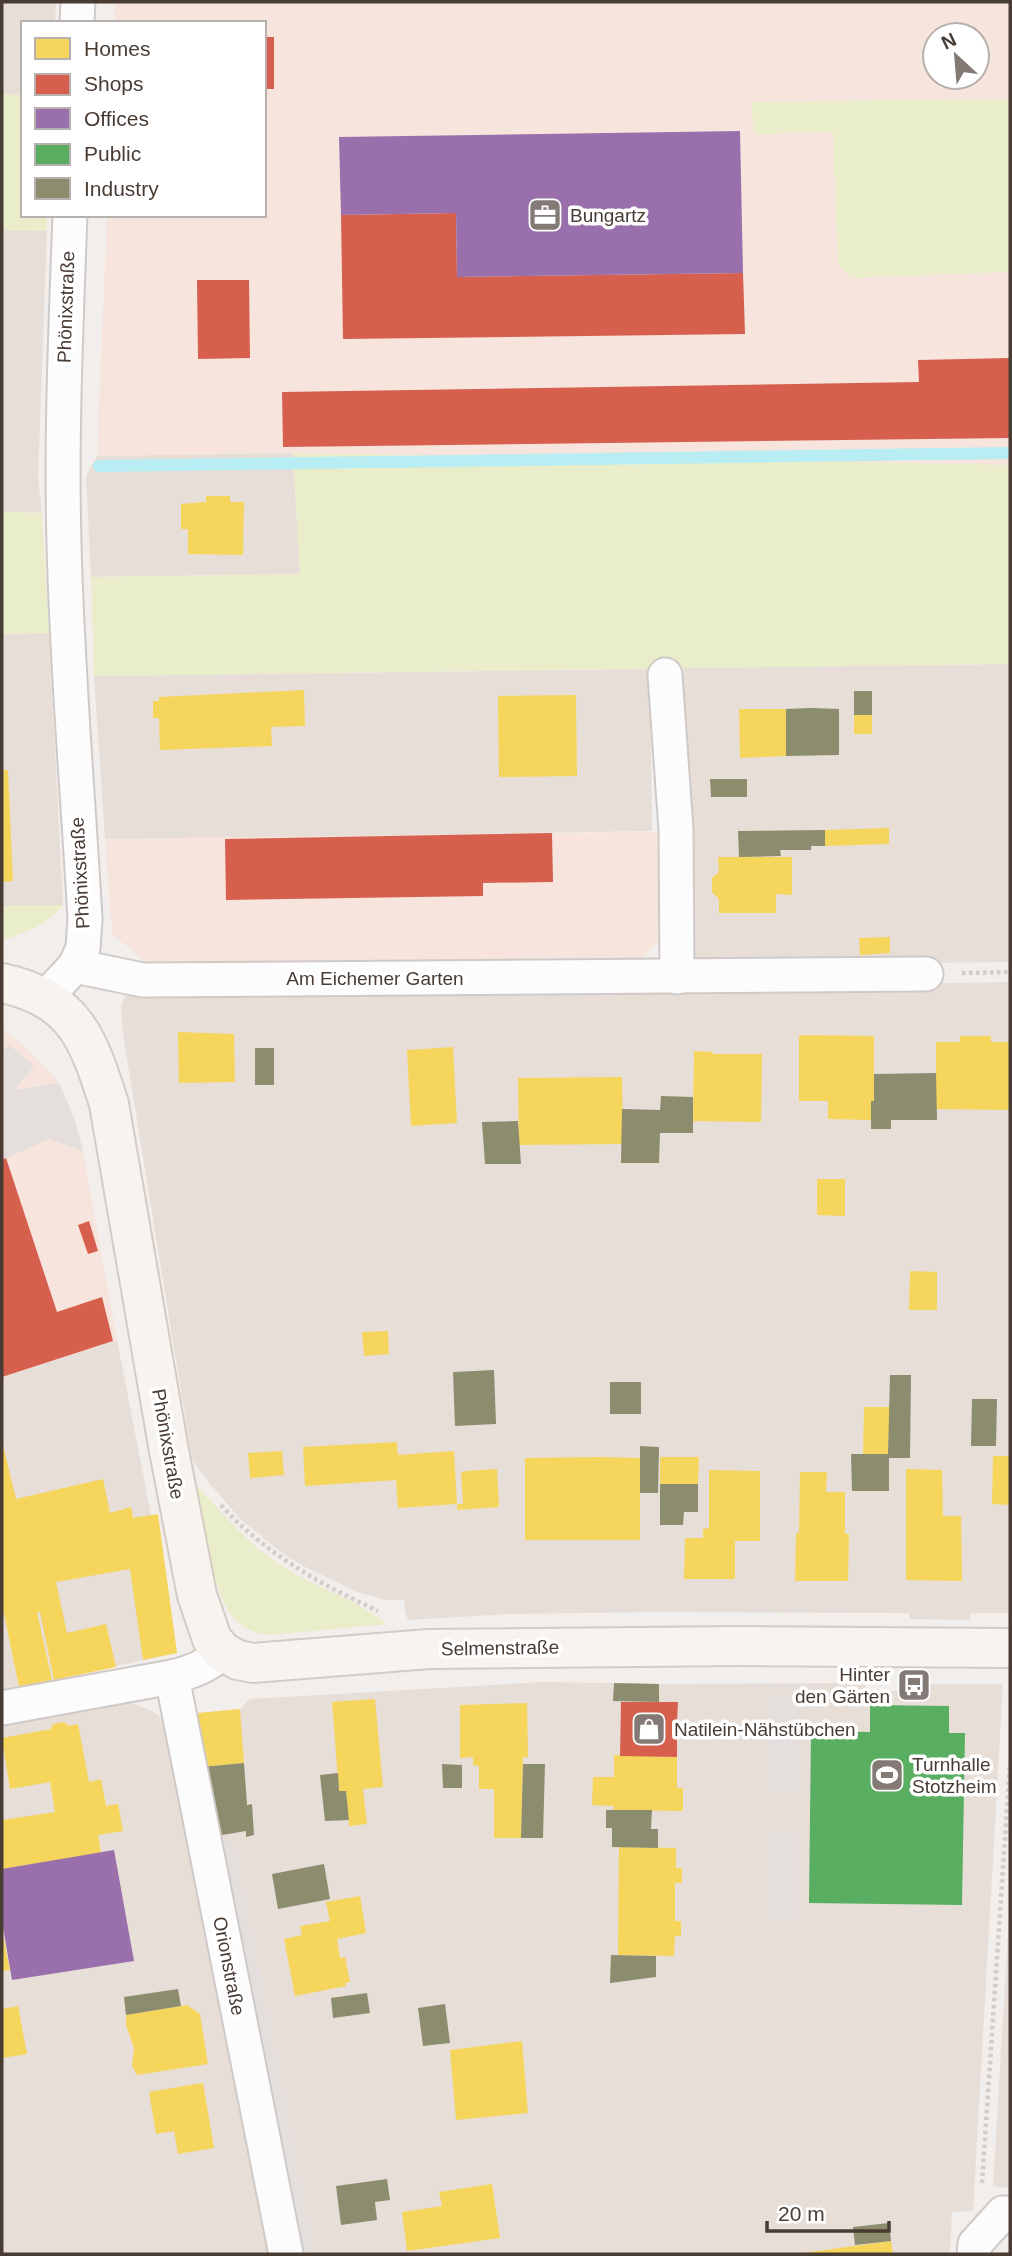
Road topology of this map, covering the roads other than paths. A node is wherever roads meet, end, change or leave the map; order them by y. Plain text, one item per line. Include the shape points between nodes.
1 (78, 2) edge
2 (77, 21) edge
3 (70, 217) edge
4 (665, 675) dead end
5 (75, 966) junction
6 (926, 974) road end
7 (677, 977) junction
8 (2, 983) edge
9 (46, 998) junction
10 (1010, 1648) edge
11 (223, 1653) junction
12 (172, 1677) junction
13 (2, 1708) edge
14 (1007, 2213) edge
15 (286, 2254) edge
16 (974, 2254) edge

1 - 2 street
3 - 5 street, Phönixstraße via 64,347 64,544 85,919 83,948
4 - 7 street via 676,830
5 - 7 street, Am Eichemer Garten via 144,980
5 - 9 street, Phönixstraße
6 - 7 street, Am Eichemer Garten
8 - 9 main road
9 - 11 main road, Phönixstraße via 66,1014 86,1042 109,1104 192,1575 203,1617
10 - 11 main road, Selmenstraße via 429,1649 253,1663
11 - 12 street via 210,1664
12 - 13 street
12 - 15 street, Orionstraße
14 - 16 street via 975,2244

